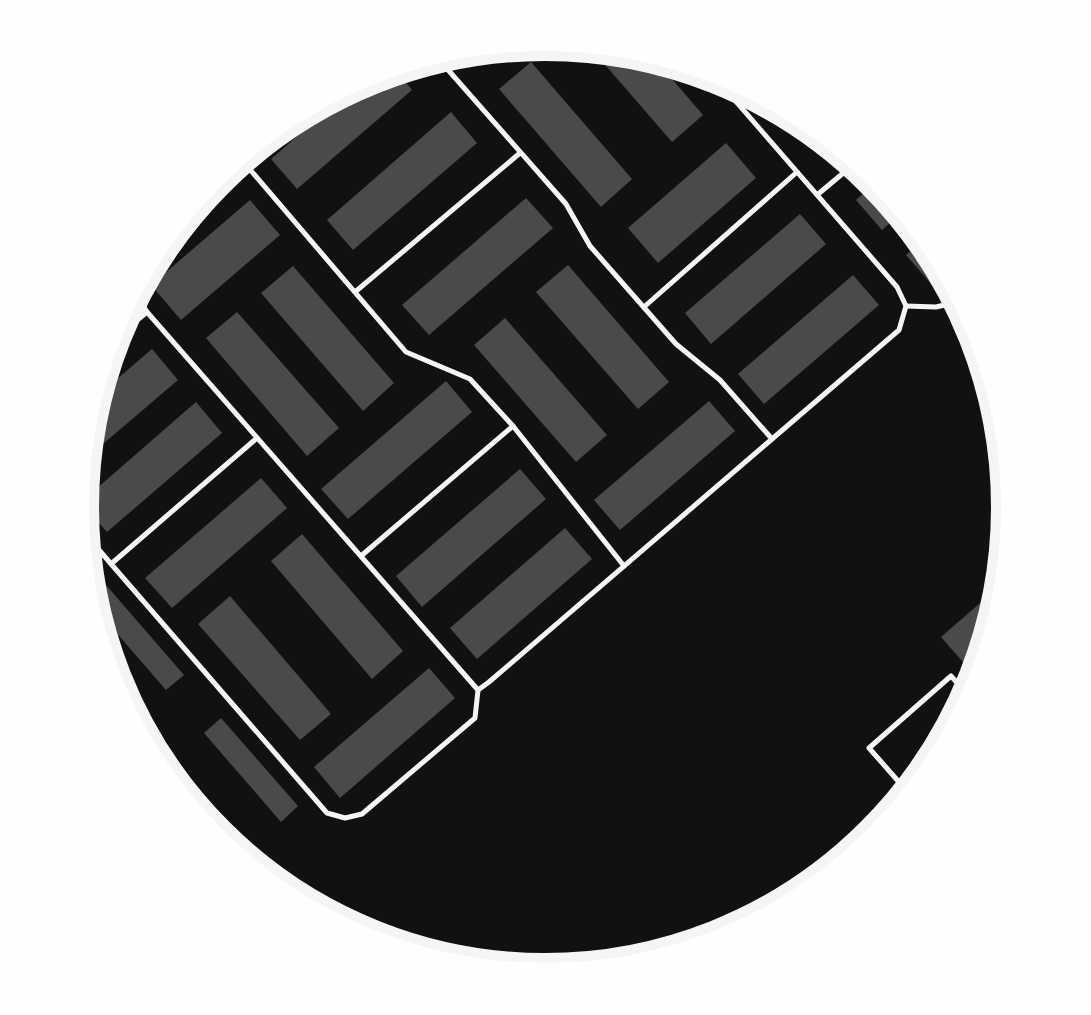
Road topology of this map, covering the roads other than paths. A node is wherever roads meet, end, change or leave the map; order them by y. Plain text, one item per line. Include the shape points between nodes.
1 (446, 67) edge
2 (732, 97) edge
3 (520, 153) junction
4 (248, 168) edge
5 (846, 171) edge
6 (797, 172) junction
7 (817, 195) junction
8 (355, 292) junction
9 (948, 304) edge
10 (143, 305) edge
11 (906, 306) junction
12 (644, 307) junction
13 (147, 312) junction
14 (134, 323) edge
15 (513, 426) junction
16 (257, 438) junction
17 (772, 439) junction
18 (96, 547) edge
19 (361, 556) junction
20 (111, 564) junction
21 (624, 566) junction
22 (960, 686) edge
23 (478, 690) junction
24 (902, 785) edge

1 - 3 lane
2 - 6 lane
3 - 8 lane
3 - 12 lane
4 - 8 lane
5 - 7 lane
6 - 7 lane
6 - 12 lane
7 - 11 lane via 897,287
8 - 15 lane via 406,352 470,379
9 - 11 lane
10 - 13 lane
11 - 17 lane via 899,330
12 - 17 lane
13 - 14 lane
13 - 16 lane
15 - 19 lane
15 - 21 lane
16 - 19 lane
16 - 20 lane
17 - 21 lane
18 - 20 lane
19 - 23 lane
20 - 23 lane via 327,813 345,818 362,814 475,718
21 - 23 lane
22 - 24 lane via 951,676 869,748

